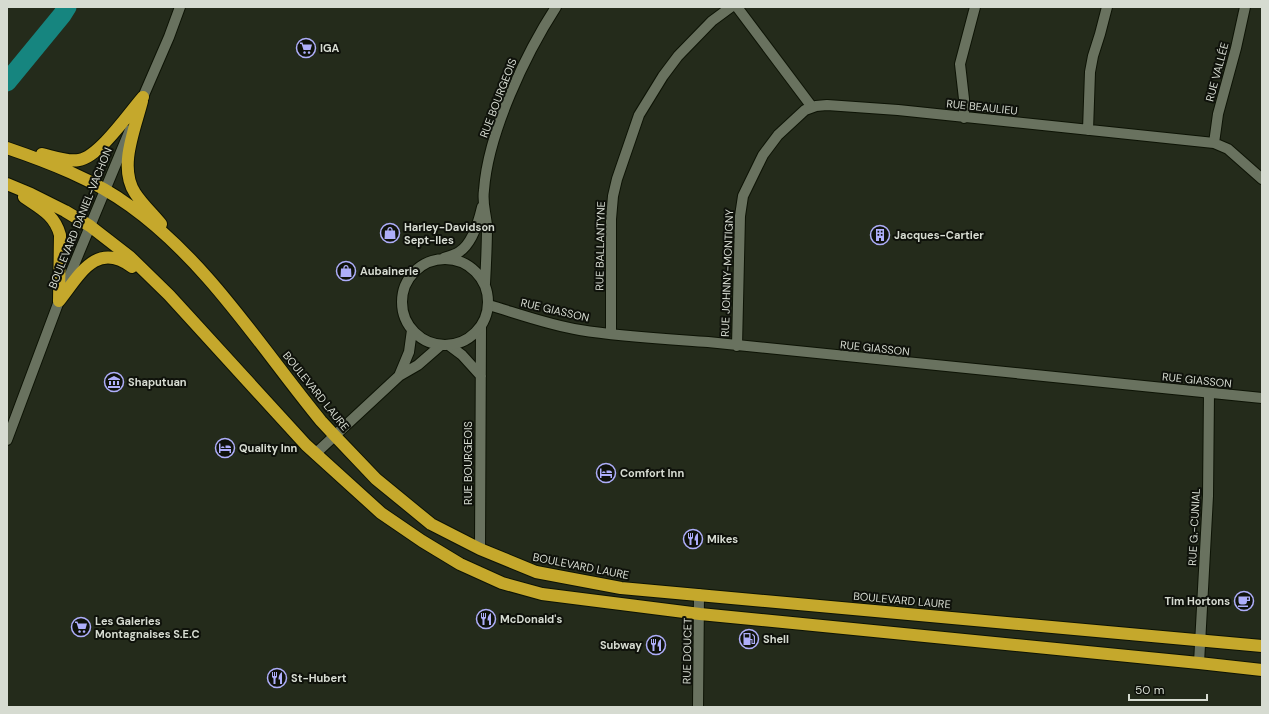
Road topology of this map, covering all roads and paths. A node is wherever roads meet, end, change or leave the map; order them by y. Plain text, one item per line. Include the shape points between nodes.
1 (180, 7) edge
2 (556, 7) edge
3 (731, 7) edge
4 (737, 7) edge
5 (975, 7) edge
6 (1107, 7) edge
7 (1245, 7) edge
8 (143, 97) junction
9 (812, 107) junction
10 (964, 118) junction
11 (1088, 130) junction
12 (1214, 143) junction
13 (7, 147) edge
14 (1262, 179) edge
15 (7, 184) edge
16 (7, 188) edge
17 (106, 190) junction
18 (483, 205) junction
19 (90, 226) junction
20 (176, 244) junction
21 (442, 259) junction
22 (485, 284) junction
23 (169, 295) junction
24 (59, 301) junction
25 (489, 305) junction
26 (481, 327) junction
27 (412, 330) junction
28 (611, 333) junction
29 (445, 346) junction
30 (737, 346) junction
31 (399, 376) junction
32 (481, 376) junction
33 (1209, 393) junction
34 (1262, 398) edge
35 (335, 436) junction
36 (7, 440) edge
37 (315, 454) junction
38 (480, 549) junction
39 (699, 594) junction
40 (700, 614) junction
41 (1200, 640) junction
42 (1262, 646) edge
43 (1199, 663) junction
44 (1262, 670) edge
45 (698, 707) edge

1 - 8 street, BOULEVARD DANIEL-VACHON
2 - 18 street, RUE BOURGEOIS via 524,63 502,116 487,166
3 - 28 street, RUE BALLANTYNE via 712,20 678,56 639,115 613,196
4 - 9 street
5 - 10 street via 960,64
6 - 11 street via 1090,72
7 - 12 street, RUE VALLÉE via 1218,114
8 - 13 highway via 99,150 87,159 68,160
8 - 17 street, BOULEVARD DANIEL-VACHON
8 - 20 highway via 129,151 128,175 135,193
9 - 10 street, RUE BEAULIEU via 827,105 898,110
9 - 30 street, RUE JOHNNY-MONTIGNY via 805,110 778,135 762,155 743,196 740,216
10 - 11 street, RUE BEAULIEU
11 - 12 street, RUE BEAULIEU
12 - 14 street, RUE BEAULIEU via 1228,149
13 - 17 highway, BOULEVARD LAURE
15 - 19 highway via 38,197
16 - 24 highway via 47,213 58,226
17 - 19 street, BOULEVARD DANIEL-VACHON
17 - 20 highway, BOULEVARD LAURE via 149,220
18 - 21 street, RUE BOURGEOIS via 477,227 460,252
18 - 22 street, RUE BOURGEOIS via 487,225
19 - 23 highway via 130,257
19 - 24 street, BOULEVARD DANIEL-VACHON
20 - 35 highway, BOULEVARD LAURE via 203,273
21 - 22 street via 468,265 478,273
21 - 27 street via 429,262 417,269 408,279 402,305 405,318
22 - 25 street
23 - 24 highway via 127,263 111,257 95,260 88,265
23 - 37 highway
24 - 36 street, BOULEVARD DANIEL-VACHON
25 - 26 street
25 - 28 street, RUE GIASSON via 536,320 580,330
26 - 29 street via 462,343
26 - 32 street, RUE BOURGEOIS
27 - 29 street via 425,340
27 - 31 street via 409,352
28 - 30 street, RUE GIASSON
29 - 31 street
29 - 32 street via 462,355
30 - 33 street, RUE GIASSON
31 - 35 street
32 - 38 street, RUE BOURGEOIS
33 - 34 street, RUE GIASSON
33 - 41 street, RUE G.-CUNIAL via 1208,496
35 - 37 street
35 - 38 highway, BOULEVARD LAURE via 376,479 431,524
37 - 40 highway via 393,521 460,564 502,583 542,594
38 - 39 highway, BOULEVARD LAURE via 536,572 621,588
39 - 40 street, RUE DOUCET
39 - 41 highway, BOULEVARD LAURE
40 - 43 highway
40 - 45 street, RUE DOUCET
41 - 42 highway, BOULEVARD LAURE
41 - 43 street, RUE G.-CUNIAL
43 - 44 highway

